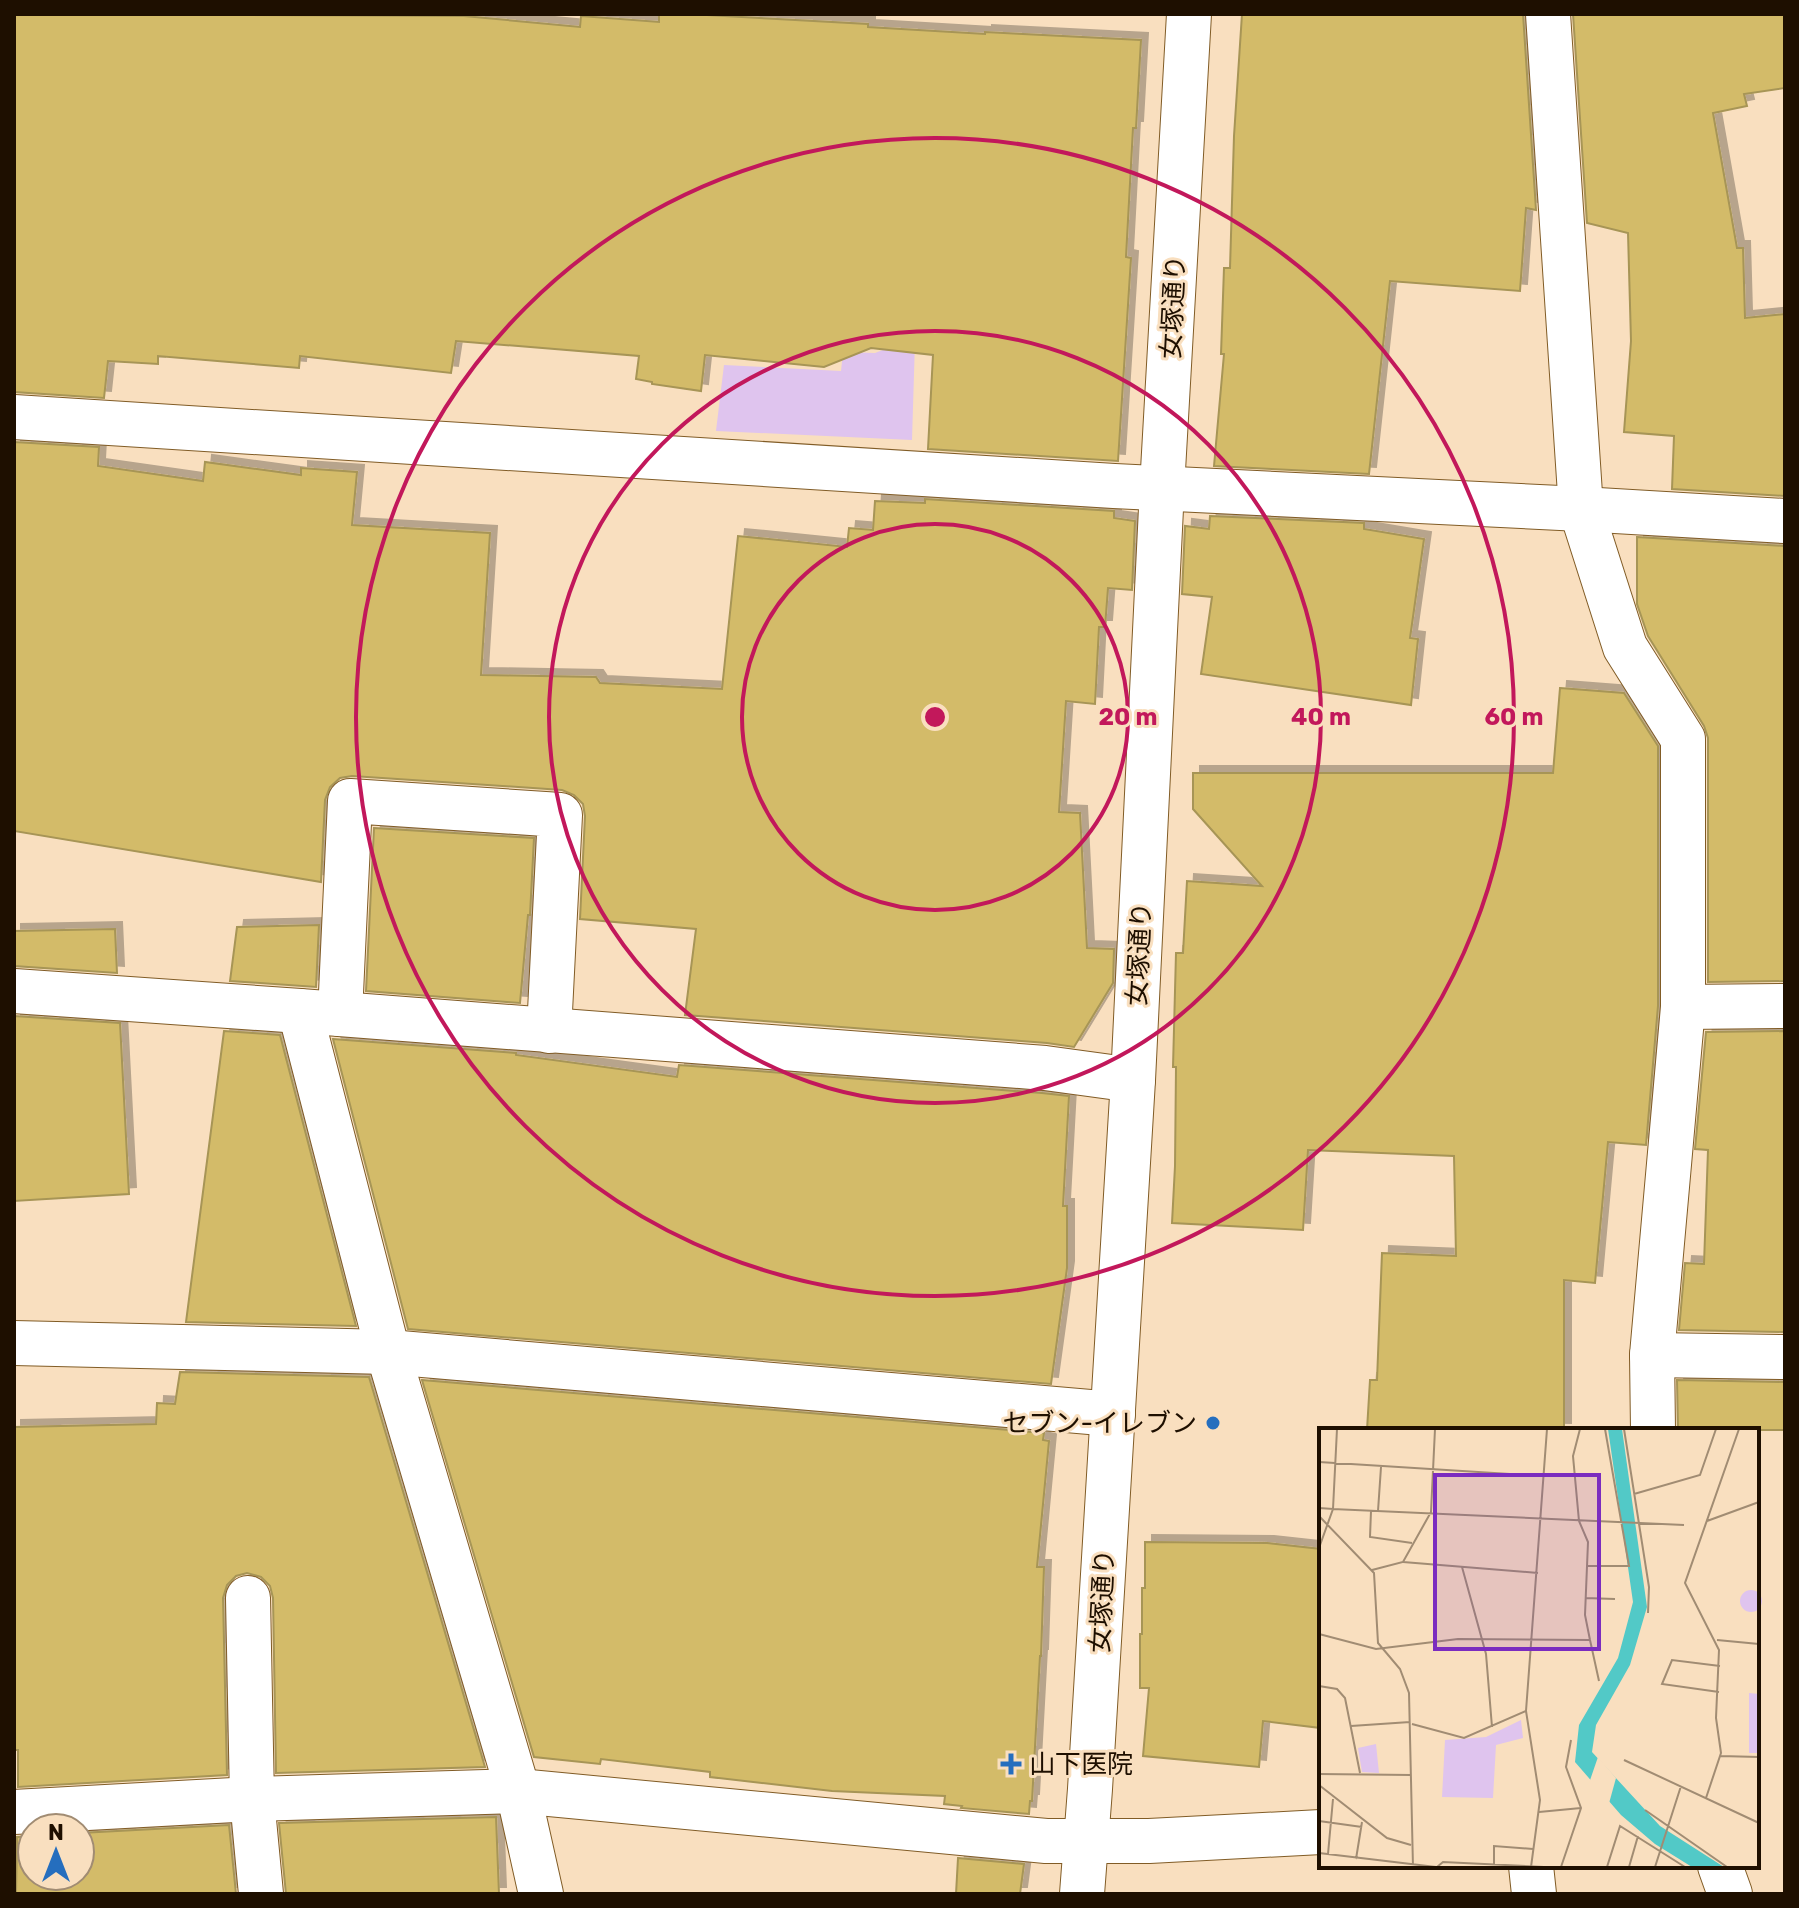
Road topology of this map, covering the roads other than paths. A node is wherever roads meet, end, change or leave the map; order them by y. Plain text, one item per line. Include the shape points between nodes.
1 (1189, 14) edge
2 (1548, 14) edge
3 (14, 417) edge
4 (1162, 488) junction
5 (1581, 509) junction
6 (1785, 521) edge
7 (14, 991) edge
8 (1785, 1006) edge
9 (1683, 1007) junction
10 (320, 1013) junction
11 (549, 1031) junction
12 (1133, 1080) junction
13 (14, 1343) edge
14 (388, 1352) junction
15 (1652, 1355) junction
16 (1785, 1357) edge
17 (1113, 1414) junction
18 (1653, 1428) edge
19 (248, 1598) dead end
20 (518, 1791) junction
21 (252, 1799) junction
22 (14, 1812) edge
23 (1319, 1832) edge
24 (1087, 1841) junction
25 (1531, 1868) edge
26 (1721, 1868) edge
27 (261, 1894) edge
28 (541, 1894) edge
29 (1082, 1894) edge
30 (1534, 1894) edge
31 (1730, 1894) edge

1 - 4 street, 女塚通り
2 - 5 street
3 - 4 street via 615,465
4 - 5 street
4 - 12 street, 女塚通り
5 - 6 street
5 - 9 street via 1625,647 1683,739
7 - 10 street
8 - 9 street
9 - 15 street
10 - 11 street
10 - 11 street via 350,801 560,815
10 - 14 street
11 - 12 street via 1045,1068
12 - 17 street, 女塚通り
13 - 14 street
14 - 17 street
14 - 20 street
15 - 16 street
15 - 18 street
17 - 24 street, 女塚通り
19 - 21 street
20 - 21 street
20 - 24 street
20 - 28 street
21 - 22 street
21 - 27 street
23 - 24 street
24 - 29 street, 女塚通り
25 - 30 street
26 - 31 street

